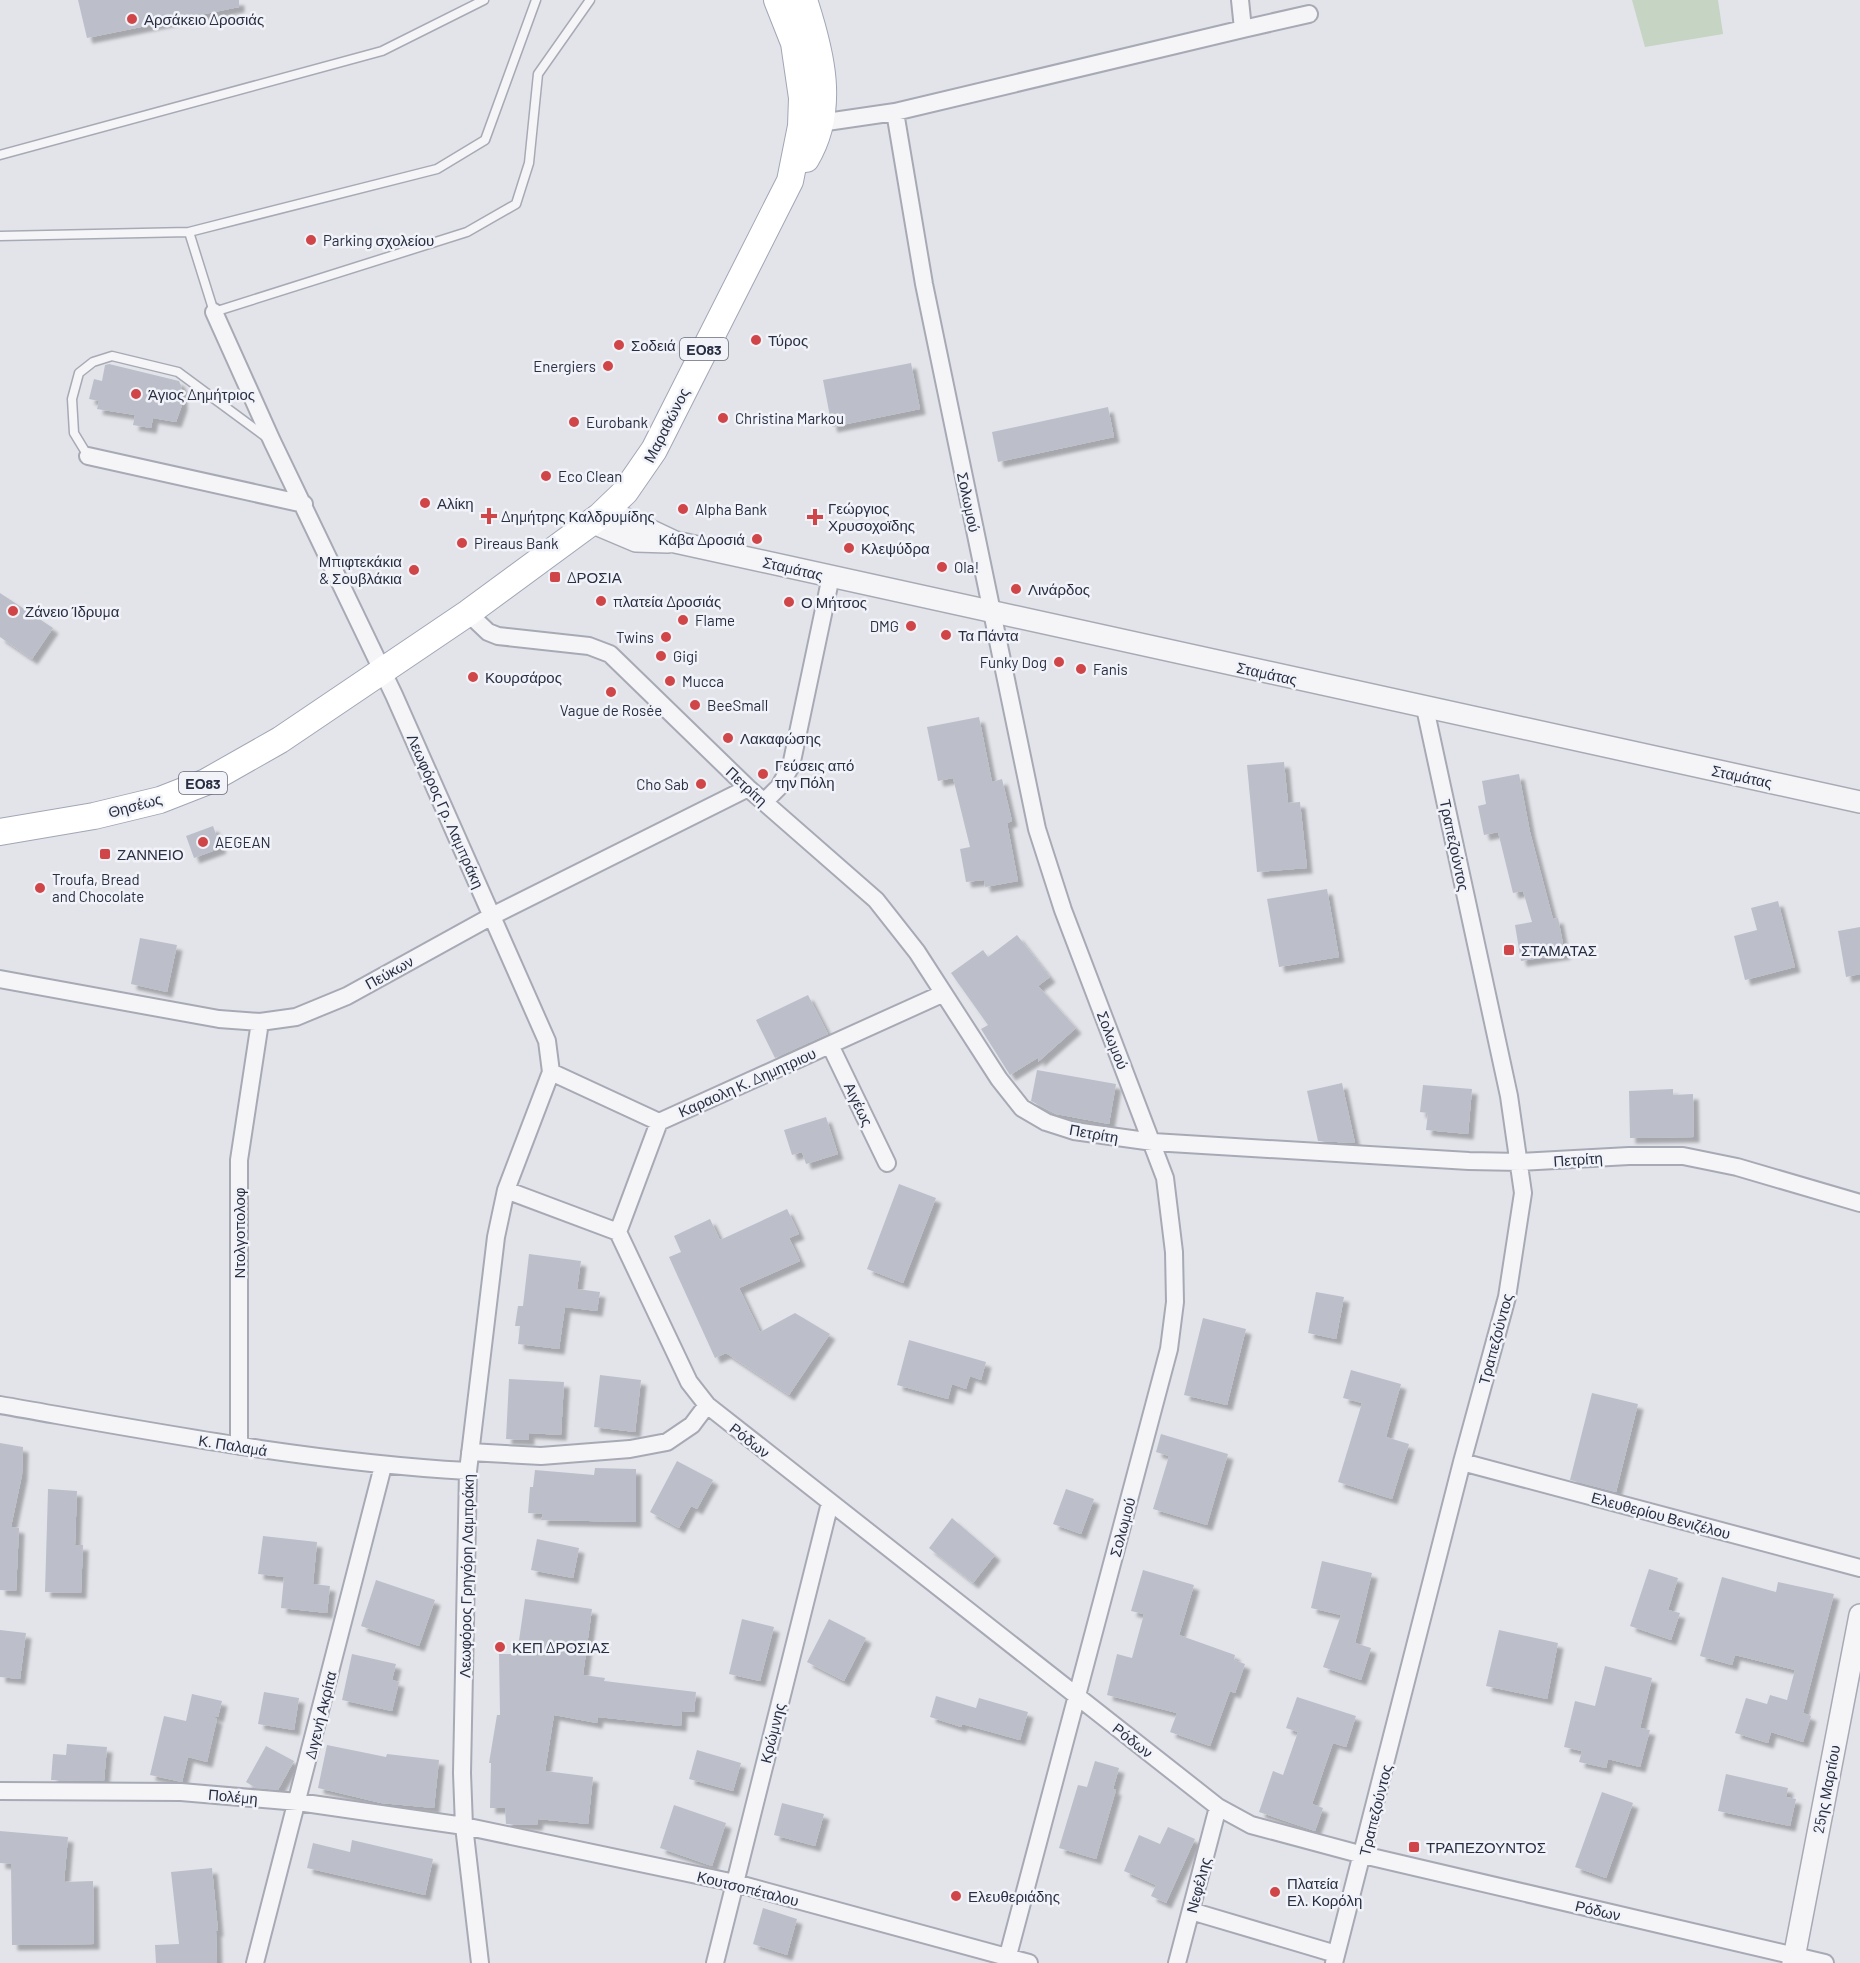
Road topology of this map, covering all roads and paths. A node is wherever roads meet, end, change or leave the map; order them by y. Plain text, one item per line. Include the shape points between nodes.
1 (484, 0) edge
2 (536, 0) edge
3 (590, 0) edge
4 (777, 0) edge
5 (804, 0) edge
6 (1240, 0) edge
7 (1309, 14) dead end
8 (1243, 30) junction
9 (896, 112) junction
10 (811, 124) junction
11 (0, 155) edge
12 (189, 232) junction
13 (0, 236) edge
14 (214, 312) junction
15 (272, 441) junction
16 (88, 456) joint
17 (304, 504) junction
18 (599, 516) junction
19 (831, 576) junction
20 (993, 612) junction
21 (468, 614) junction
22 (381, 671) junction
23 (1425, 708) junction
24 (748, 788) junction
25 (764, 802) junction
26 (1860, 802) edge
27 (0, 832) edge
28 (492, 916) junction
29 (0, 979) edge
30 (942, 994) junction
31 (260, 1022) junction
32 (830, 1045) junction
33 (551, 1072) junction
34 (659, 1122) junction
35 (1153, 1142) junction
36 (1521, 1162) junction
37 (887, 1163) dead end
38 (506, 1190) junction
39 (1860, 1203) edge
40 (618, 1232) junction
41 (0, 1405) edge
42 (707, 1405) junction
43 (239, 1446) junction
44 (470, 1452) junction
45 (1462, 1462) junction
46 (383, 1466) junction
47 (468, 1471) junction
48 (830, 1503) junction
49 (1860, 1568) edge
50 (1860, 1615) edge
51 (1077, 1696) junction
52 (0, 1791) edge
53 (298, 1802) junction
54 (1218, 1807) junction
55 (464, 1826) junction
56 (1363, 1855) junction
57 (735, 1883) junction
58 (1191, 1911) junction
59 (1335, 1959) edge
60 (1793, 1959) edge
61 (1007, 1960) edge
62 (255, 1963) edge
63 (480, 1963) edge
64 (716, 1963) edge
65 (1029, 1963) edge
66 (1177, 1963) edge
67 (1825, 1963) edge

1 - 11 lane via 382,51
2 - 12 lane via 485,140 436,170
3 - 14 lane via 538,74 529,163 516,204 467,231
4 - 10 main road, Μαραθώνος / ΕΟ83 via 794,43
5 - 10 main road, Μαραθώνος / ΕΟ83 via 823,73
6 - 8 street
7 - 8 street
8 - 9 street
9 - 10 street
9 - 20 street, Σολωμού via 927,295
10 - 18 main road, Μαραθώνος / ΕΟ83 via 790,181 654,450 635,481
12 - 13 lane
12 - 14 lane
14 - 15 street, Λεωφόρος Γρ. Λαμπράκη
15 - 16 lane via 178,372 112,356 93,362 79,373 72,399 74,433
15 - 17 street, Λεωφόρος Γρ. Λαμπράκη
16 - 17 street
17 - 22 street, Λεωφόρος Γρ. Λαμπράκη
18 - 19 street, Σταμάτας via 675,542
18 - 21 main road, Μαραθώνος / ΕΟ83
19 - 20 street, Σταμάτας
19 - 25 street via 791,766
20 - 23 street, Σταμάτας
20 - 35 street, Σολωμού via 1037,830 1062,910
21 - 22 main road, Μαραθώνος / ΕΟ83
21 - 24 street, Πετρίτη via 498,636 589,646 610,654
22 - 27 main road, Θησέως / ΕΟ83 via 280,740 206,782 159,800
22 - 28 street, Λεωφόρος Γρ. Λαμπράκη
23 - 26 street, Σταμάτας
23 - 36 street, Τραπεζούντος
24 - 25 street, Πετρίτη
24 - 28 street, Πεύκων
25 - 30 street, Πετρίτη via 876,900 917,952
28 - 31 street, Πεύκων via 347,996 296,1017
28 - 33 street, Λεωφόρος Γρ. Λαμπράκη via 547,1041
29 - 31 street, Πεύκων via 219,1019
30 - 32 street, Καραολη Κ. Δημητριου
30 - 35 street, Πετρίτη via 1022,1108 1046,1122 1074,1131
31 - 43 street, Ντολγοπολοφ via 239,1160
32 - 34 street, Καραολη Κ. Δημητριου
32 - 37 street, Αιγέως
33 - 34 street
33 - 38 street, Λεωφόρος Γρ. Λαμπράκη
34 - 40 street, Καραολη Κ. Δημητριου
35 - 36 street, Πετρίτη
35 - 51 street, Σολωμού via 1166,1178 1174,1252 1175,1302 1169,1349
36 - 39 street, Πετρίτη via 1683,1156 1737,1167
36 - 45 street, Τραπεζούντος via 1523,1193 1507,1297
38 - 40 street
38 - 44 street, Λεωφόρος Γρηγόρη Λαμπράκη via 496,1237
40 - 42 street, Ρόδων via 689,1382
41 - 43 street, Κ. Παλαμά
42 - 44 street via 692,1425 667,1442 541,1456
42 - 48 street, Ρόδων
43 - 46 street, Κ. Παλαμά
44 - 47 street, Λεωφόρος Γρηγόρη Λαμπράκη
45 - 49 street, Ελευθερίου Βενιζέλου
45 - 56 street, Τραπεζούντος
46 - 47 street, Κ. Παλαμά
46 - 53 street, Διγενή Ακρίτα
47 - 55 street, Λεωφόρος Γρηγόρη Λαμπράκη
48 - 51 street, Ρόδων
48 - 57 street, Κρώμνης
50 - 60 street, 25ης Μαρτίου
51 - 54 street, Ρόδων
51 - 61 street, Σολωμού
52 - 53 street, Πολέμη via 181,1792
53 - 55 street, Πολέμη
53 - 62 street, Διγενή Ακρίτα
54 - 56 street, Ρόδων via 1251,1825
54 - 58 street, Νεφέλης
55 - 57 street, Κουτσοπέταλου
55 - 63 street, Λεωφόρος Γρηγόρη Λαμπράκη
56 - 59 street, Τραπεζούντος
56 - 60 street, Ρόδων
57 - 61 street, Κουτσοπέταλου
57 - 64 street, Κρώμνης
58 - 59 street
58 - 66 street, Νεφέλης
60 - 67 street, Ρόδων
61 - 65 street, Κουτσοπέταλου

